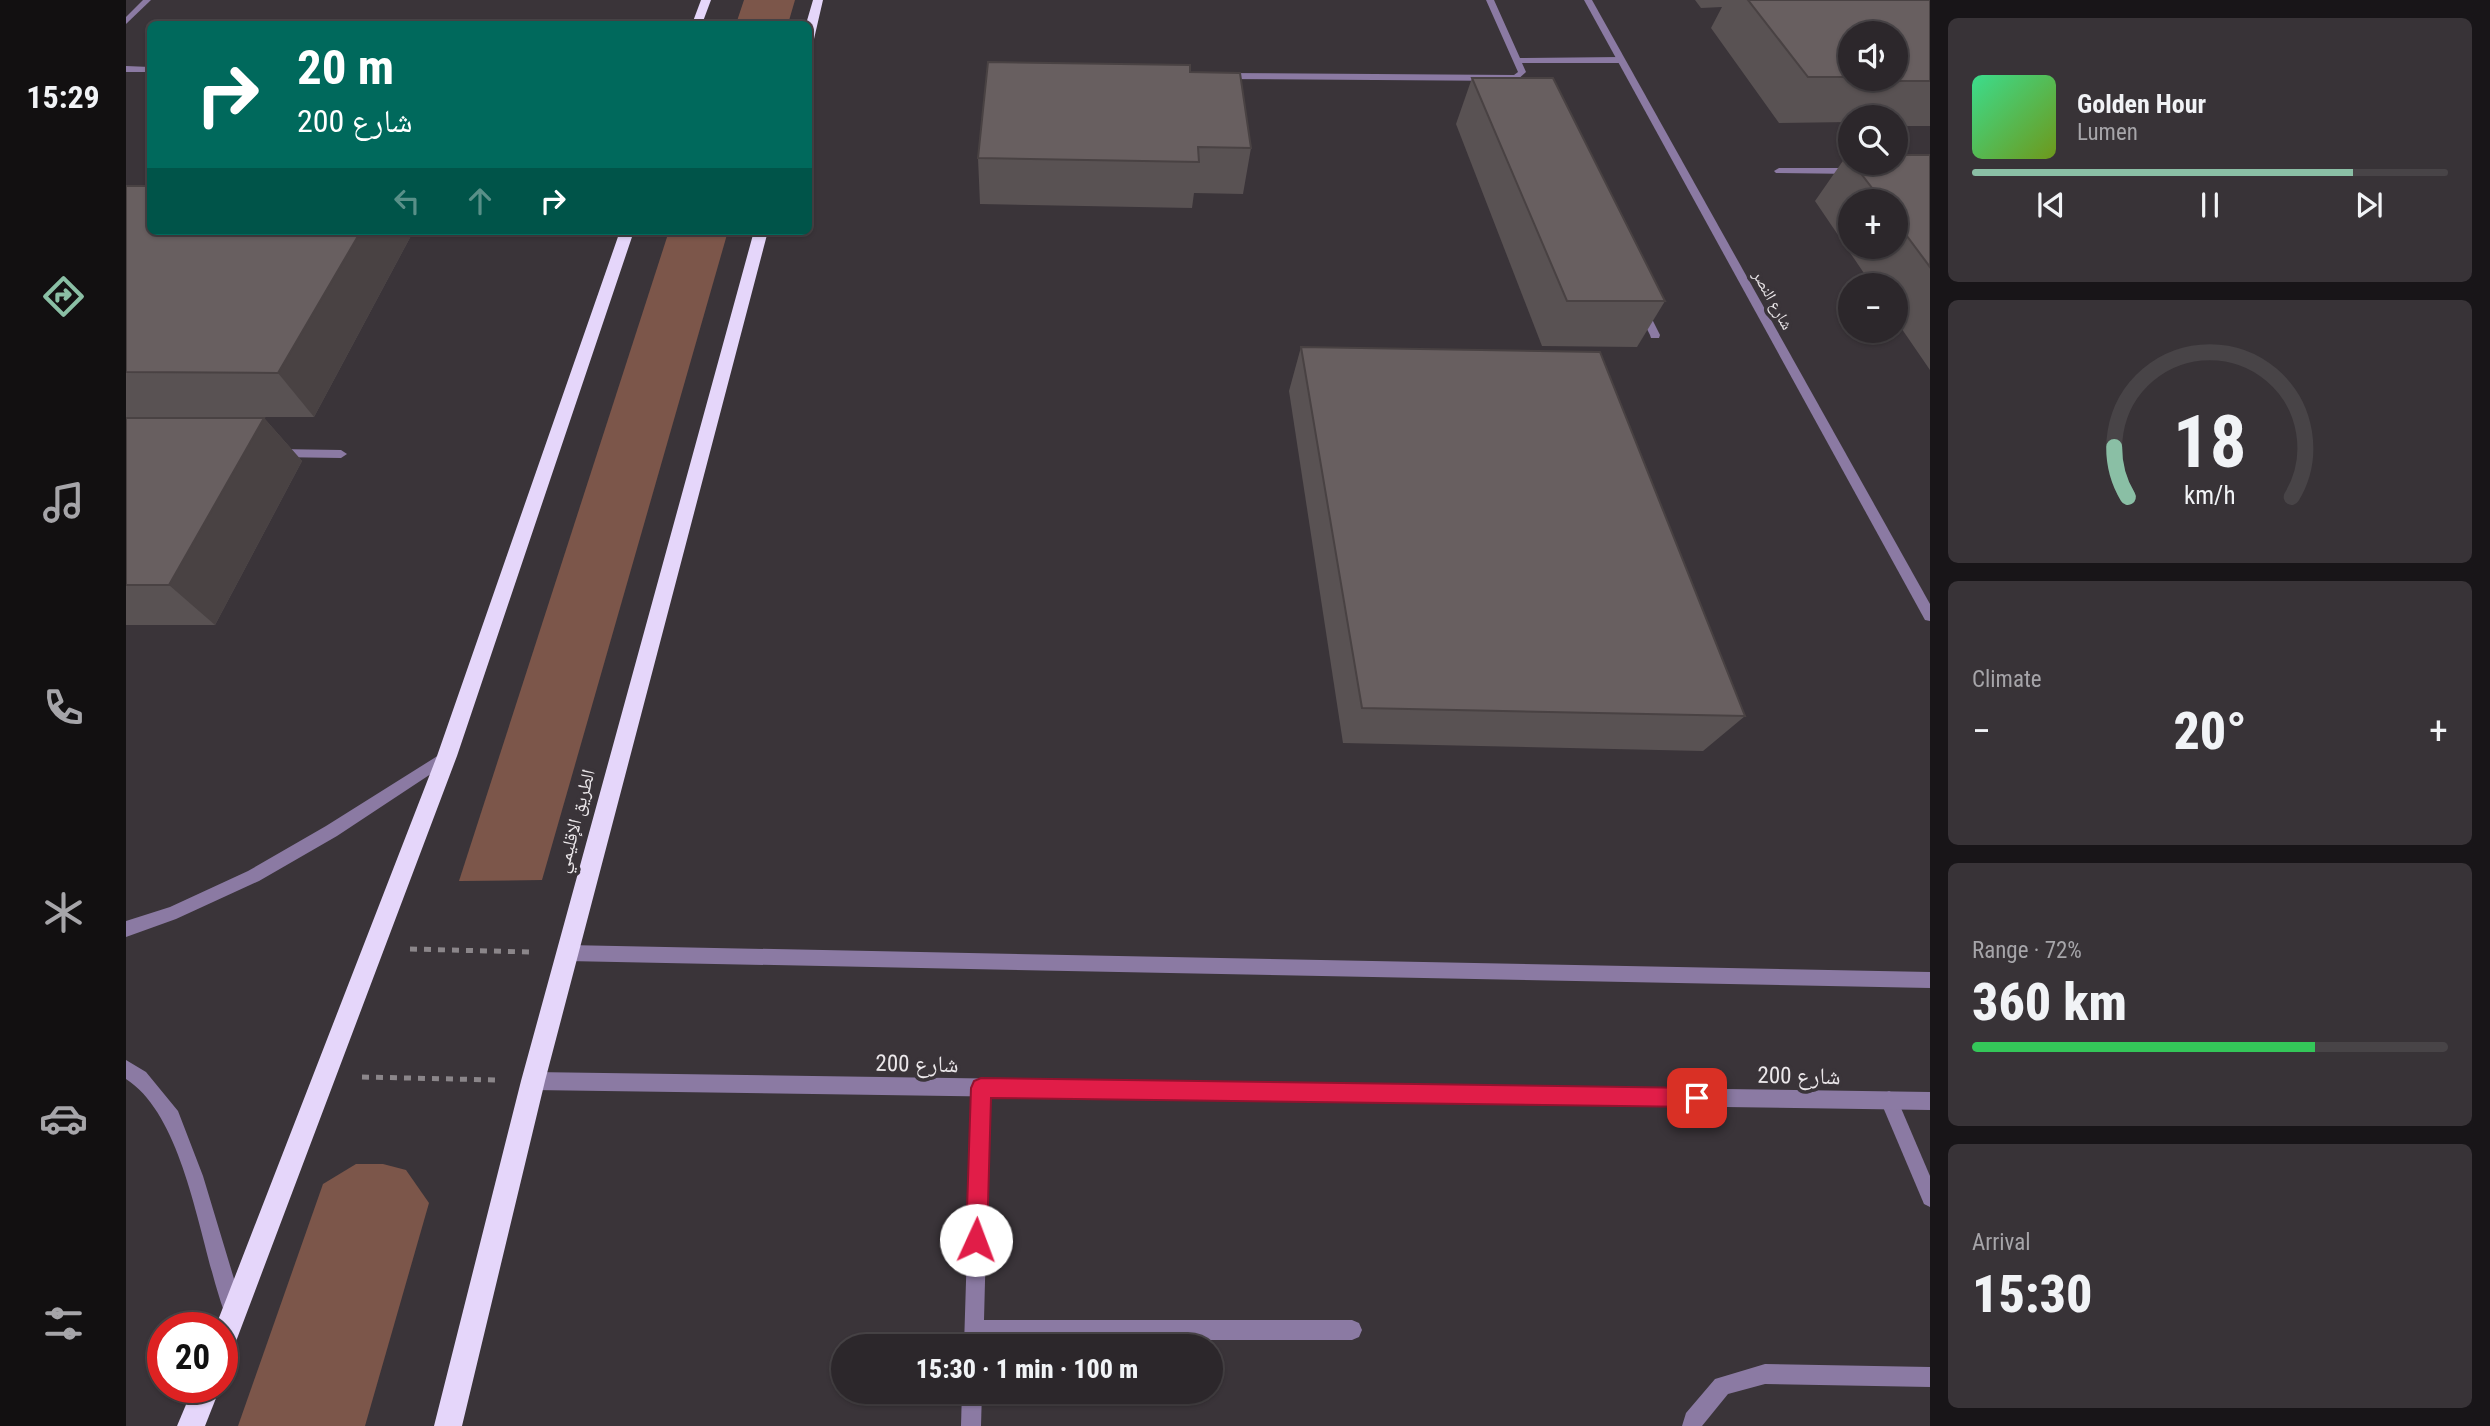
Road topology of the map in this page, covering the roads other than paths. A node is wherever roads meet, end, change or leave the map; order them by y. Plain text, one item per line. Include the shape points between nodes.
1 (147, 0) edge
2 (706, 0) edge
3 (818, 0) edge
4 (1490, 0) edge
5 (1588, 0) edge
6 (698, 21) edge
7 (126, 22) edge
8 (812, 23) edge
9 (1621, 60) junction
10 (1517, 61) junction
11 (126, 69) edge
12 (147, 70) edge
13 (1520, 75) junction
14 (1214, 76) edge
15 (1526, 88) edge
16 (1779, 171) dead end
17 (1838, 171) edge
18 (626, 235) edge
19 (760, 235) edge
20 (1636, 298) edge
21 (1655, 335) edge
22 (260, 453) dead end
23 (341, 454) dead end
24 (1930, 615) edge
25 (447, 756) junction
26 (126, 929) edge
27 (567, 953) junction
28 (1930, 980) edge
29 (126, 1069) edge
30 (533, 1081) junction
31 (981, 1088) junction
32 (1889, 1100) junction
33 (1930, 1101) edge
34 (1930, 1198) edge
35 (234, 1312) joint
36 (1352, 1330) dead end
37 (974, 1334) edge
38 (1163, 1334) edge
39 (1930, 1377) edge
40 (200, 1403) edge
41 (972, 1404) edge
42 (191, 1426) edge
43 (449, 1426) edge
44 (971, 1426) edge
45 (1692, 1426) edge

1 - 7 street
2 - 6 highway
3 - 8 highway
4 - 10 street
5 - 9 street, شارع النصر
9 - 10 street
9 - 24 street, شارع النصر
10 - 13 street
11 - 12 street
13 - 14 street via 1505,79
13 - 15 street
16 - 17 street
18 - 25 highway
19 - 27 highway, الطريق الإقليمي
20 - 21 street
22 - 23 street
25 - 26 street via 298,853 234,888
25 - 35 highway
27 - 28 street
27 - 30 highway, الطريق الإقليمي
29 - 35 street via 140,1078 172,1117
30 - 31 street, شارع 200
30 - 43 highway, الطريق الإقليمي
31 - 32 street, شارع 200
31 - 37 street
32 - 33 street, شارع 200
32 - 34 street
36 - 38 street
39 - 45 street via 1765,1374 1722,1386
40 - 42 highway
41 - 44 street

